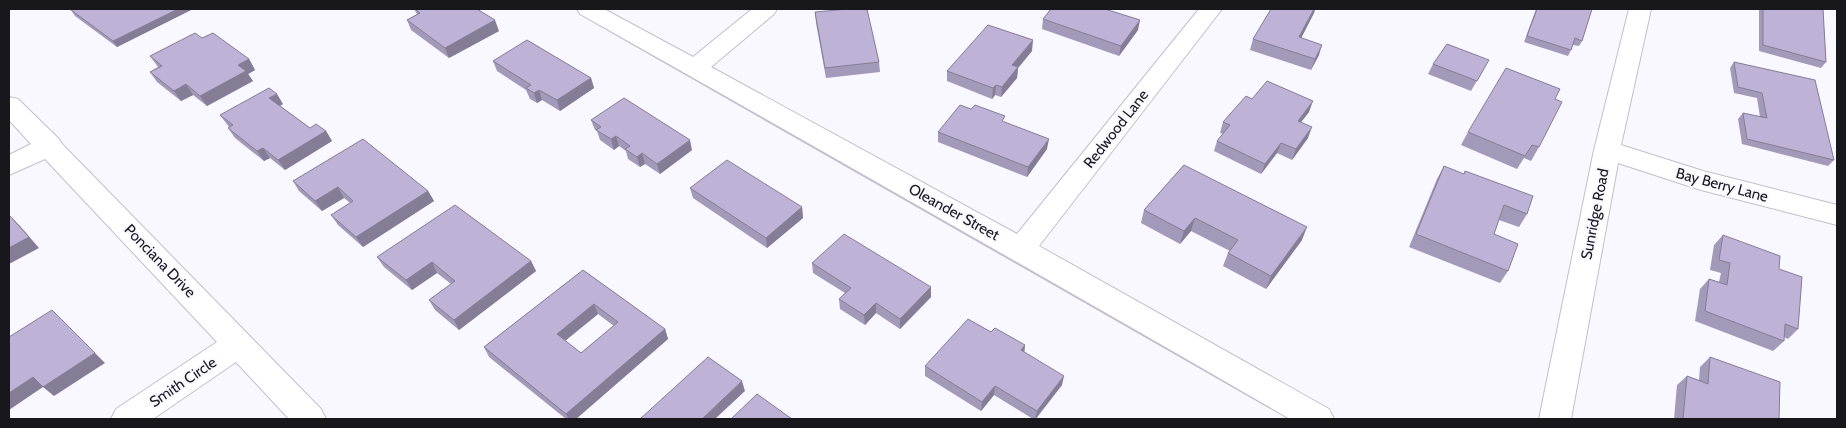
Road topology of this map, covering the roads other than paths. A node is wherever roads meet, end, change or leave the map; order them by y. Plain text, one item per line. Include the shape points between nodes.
1 (588, 9) edge
2 (766, 9) edge
3 (1211, 9) edge
4 (1640, 9) edge
5 (693, 69) junction
6 (9, 105) edge
7 (50, 145) junction
8 (1607, 150) junction
9 (9, 166) edge
10 (1837, 215) edge
11 (1021, 249) junction
12 (239, 344) junction
13 (127, 419) edge
14 (309, 419) edge
15 (1318, 419) edge
16 (1554, 419) edge

1 - 5 street, Oleander Street
2 - 5 street
3 - 11 street, Redwood Lane
4 - 8 street, Sunridge Road
5 - 11 street, Oleander Street
6 - 7 street, Ponciana Drive
7 - 9 street
7 - 12 street, Ponciana Drive
8 - 10 street, Bay Berry Lane via 1701,180
8 - 16 street, Sunridge Road
11 - 15 street, Oleander Street
12 - 13 street, Smith Circle
12 - 14 street, Ponciana Drive

